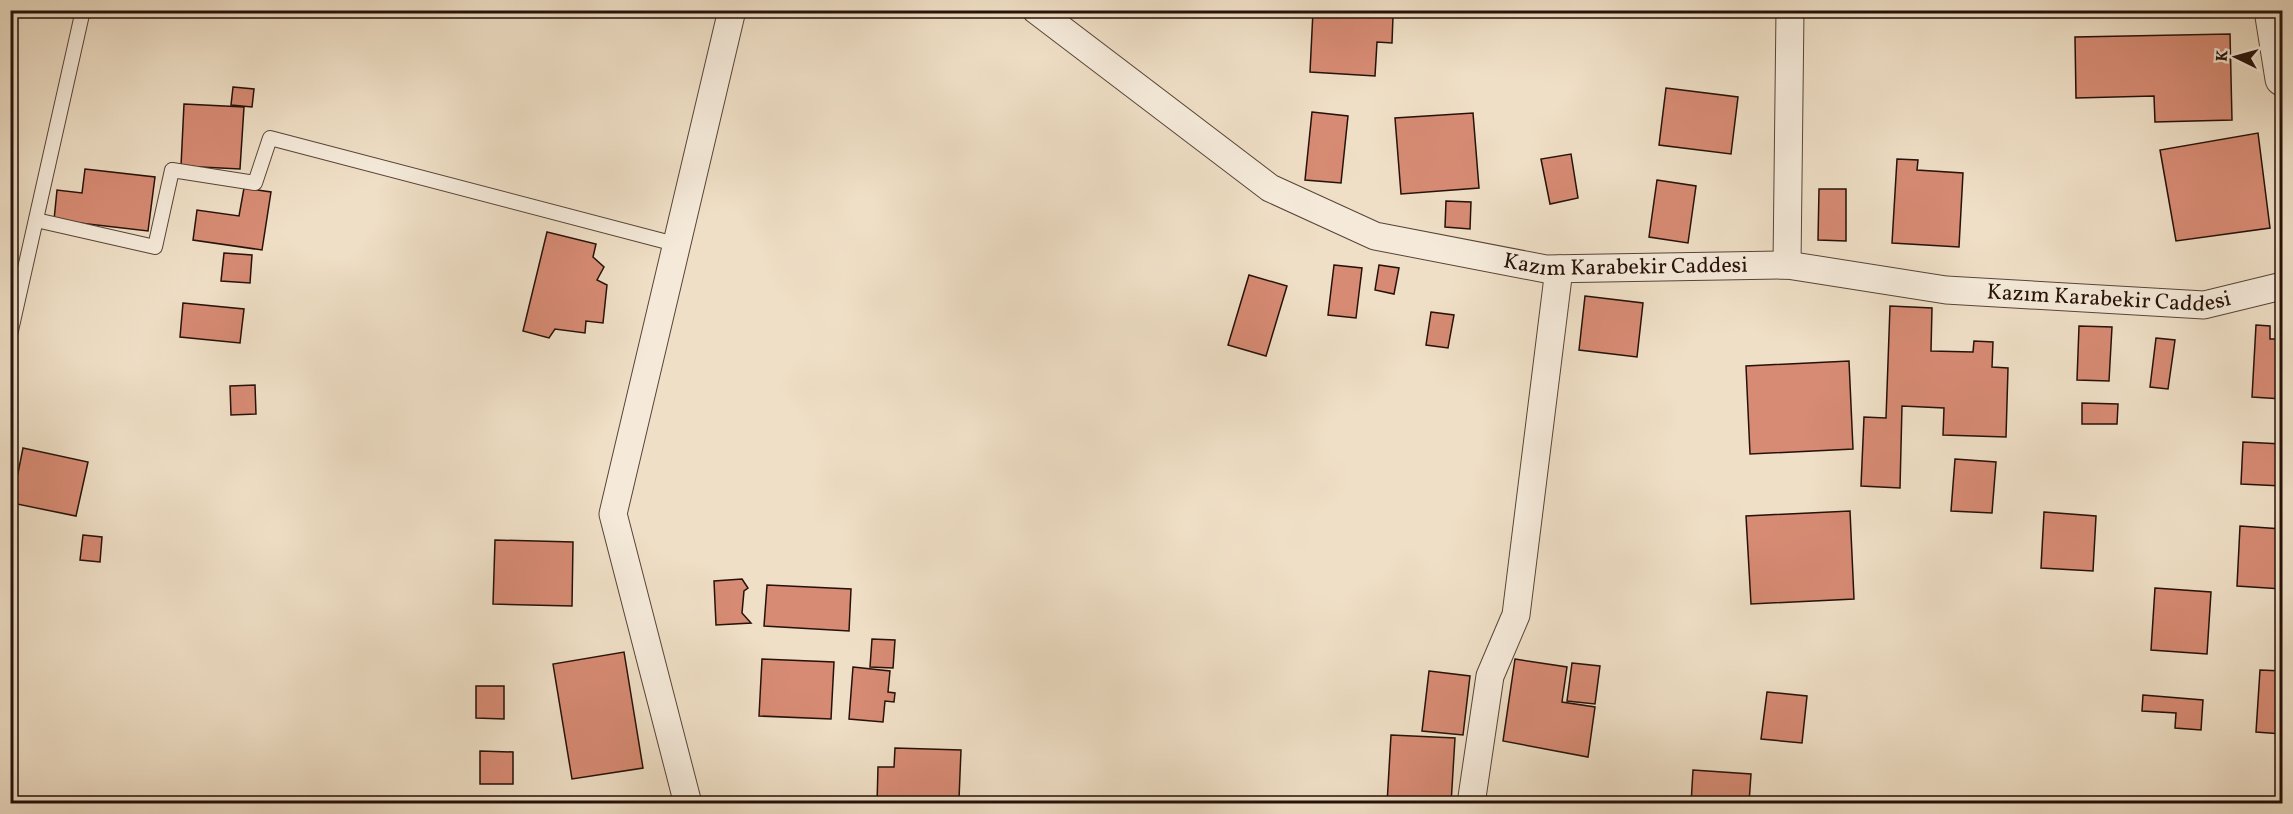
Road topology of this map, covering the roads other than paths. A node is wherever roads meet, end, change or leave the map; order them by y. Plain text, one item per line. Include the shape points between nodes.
1 (83, 10) edge
2 (732, 10) edge
3 (1036, 10) edge
4 (1790, 10) edge
5 (2271, 10) edge
6 (2283, 79) edge
7 (36, 219) junction
8 (675, 244) junction
9 (1787, 265) junction
10 (1559, 269) junction
11 (2283, 286) edge
12 (10, 335) edge
13 (688, 804) edge
14 (1471, 804) edge

1 - 7 lane
2 - 8 street
3 - 10 street, Kazım Karabekir Caddesi via 1270,188 1375,236
4 - 9 street
5 - 6 street
7 - 8 lane via 155,247 172,170 255,183 270,138
7 - 12 lane
8 - 13 street via 613,514
9 - 10 street, Kazım Karabekir Caddesi
9 - 11 street, Kazım Karabekir Caddesi via 1946,290 2204,305
10 - 14 street via 1516,615 1490,676

